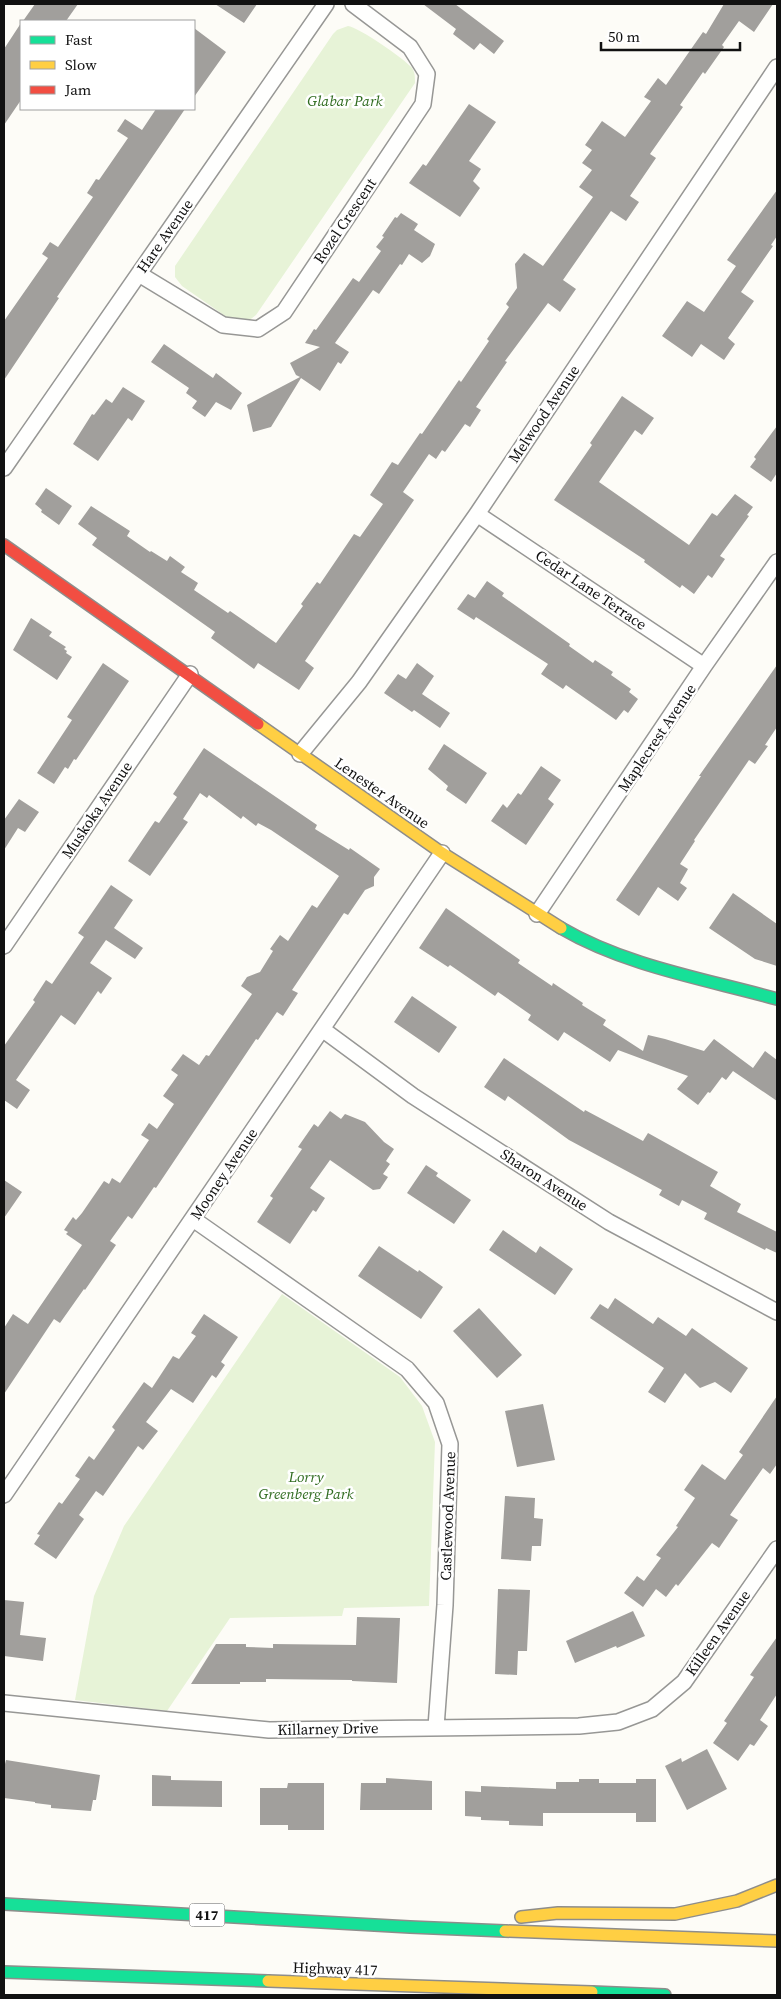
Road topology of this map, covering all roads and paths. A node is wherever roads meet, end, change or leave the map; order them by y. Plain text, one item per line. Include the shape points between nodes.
1 (326, 4) edge
2 (353, 4) edge
3 (777, 67) edge
4 (139, 274) junction
5 (4, 468) edge
6 (477, 514) junction
7 (4, 545) edge
8 (777, 562) edge
9 (704, 666) junction
10 (190, 674) junction
11 (300, 754) junction
12 (442, 853) junction
13 (537, 914) junction
14 (4, 946) edge
15 (777, 999) edge
16 (322, 1029) junction
17 (193, 1219) junction
18 (777, 1312) edge
19 (4, 1495) edge
20 (777, 1549) edge
21 (4, 1703) edge
22 (652, 1710) joint
23 (436, 1727) junction
24 (777, 1885) edge
25 (4, 1904) edge
26 (410, 1927) junction
27 (777, 1942) edge
28 (4, 1972) edge
29 (665, 1995) edge

1 - 4 street, Hare Avenue
2 - 4 street, Rozel Crescent via 410,47 427,74 423,104 284,312 258,329 223,326
3 - 6 street, Melwood Avenue
4 - 5 street, Hare Avenue
6 - 9 street, Cedar Lane Terrace
6 - 11 street, Melwood Avenue via 359,682
7 - 10 main road, Lenester Avenue
8 - 9 street, Maplecrest Avenue
9 - 13 street, Maplecrest Avenue
10 - 11 main road, Lenester Avenue
10 - 14 street, Muskoka Avenue
11 - 12 main road, Lenester Avenue
12 - 13 main road, Lenester Avenue
12 - 16 street, Mooney Avenue
13 - 15 main road, Lenester Avenue via 582,940 640,962
16 - 17 street, Mooney Avenue
16 - 18 street, Sharon Avenue via 412,1096 609,1222
17 - 19 street, Mooney Avenue
17 - 23 street, Castlewood Avenue via 407,1369 436,1404 450,1444 445,1605
20 - 22 street, Killeen Avenue via 684,1682
21 - 23 street, Killarney Drive via 269,1730
22 - 23 street, Killarney Drive via 618,1722 579,1726
24 - 26 main road via 737,1901 675,1914 558,1913
25 - 26 main road, 417
26 - 27 main road, 417
28 - 29 main road, Highway 417

